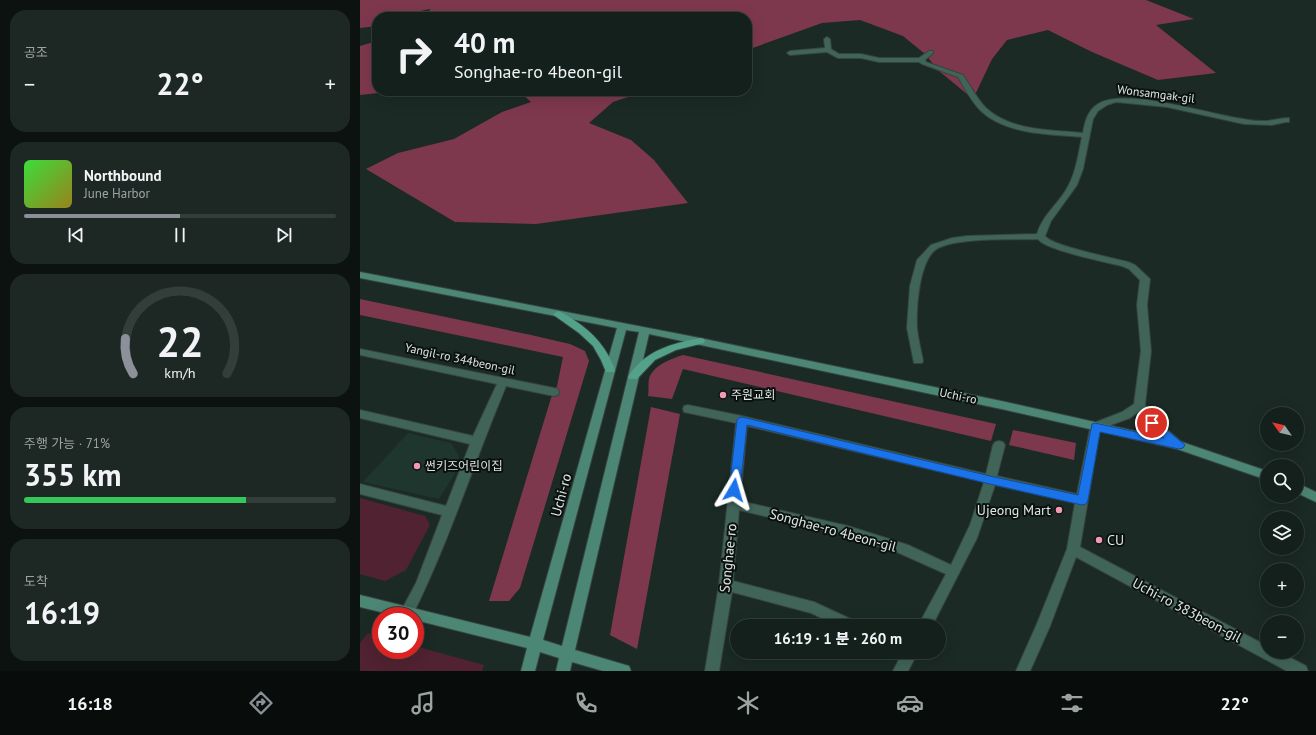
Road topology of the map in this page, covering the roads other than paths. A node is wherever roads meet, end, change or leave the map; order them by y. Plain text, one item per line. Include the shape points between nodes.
1 (827, 39) dead end
2 (828, 50) junction
3 (931, 52) dead end
4 (790, 53) dead end
5 (921, 60) junction
6 (1286, 120) dead end
7 (1086, 135) junction
8 (1041, 236) junction
9 (362, 274) edge
10 (558, 314) junction
11 (622, 326) junction
12 (645, 330) junction
13 (700, 341) junction
14 (360, 352) edge
15 (918, 361) dead end
16 (610, 370) junction
17 (633, 377) junction
18 (503, 381) junction
19 (554, 392) dead end
20 (1139, 406) junction
21 (688, 409) dead end
22 (360, 414) edge
23 (742, 420) junction
24 (1095, 427) junction
25 (477, 441) junction
26 (999, 445) dead end
27 (1179, 445) junction
28 (1260, 474) edge
29 (990, 480) junction
30 (360, 489) edge
31 (1304, 491) edge
32 (1316, 497) edge
33 (1082, 500) junction
34 (733, 504) junction
35 (450, 512) junction
36 (1073, 549) junction
37 (954, 572) junction
38 (726, 585) junction
39 (360, 601) edge
40 (384, 607) edge
41 (410, 607) edge
42 (424, 617) edge
43 (837, 619) edge
44 (929, 619) edge
45 (535, 644) junction
46 (566, 653) junction
47 (905, 659) edge
48 (528, 671) edge
49 (563, 671) edge
50 (624, 671) edge
51 (712, 671) edge
52 (900, 671) edge
53 (1023, 671) edge
54 (1301, 671) edge

1 - 2 street
2 - 4 street
2 - 5 street via 838,56 861,56 879,60
3 - 5 street
5 - 7 street via 961,76 966,88 982,107 1004,123 1044,132
6 - 7 street, Wonsamgak-gil via 1276,123 1248,122 1174,106 1116,100 1107,101 1098,107 1087,126
7 - 8 street, Wonsamgak-gil via 1074,184 1043,226
8 - 15 street via 967,238 952,241 934,248 922,260 915,286 912,328
8 - 20 street via 1044,241 1059,247 1125,264 1145,279 1142,305 1146,351
9 - 10 street, Uchi-ro
10 - 11 street, Uchi-ro
10 - 16 main road via 586,332 598,345
11 - 12 street, Uchi-ro
11 - 16 street, Uchi-ro
12 - 13 street, Uchi-ro
12 - 17 street
13 - 17 main road via 674,347 651,358
13 - 24 street, Uchi-ro
14 - 18 street, Yangil-ro 344beon-gil
16 - 45 street, Uchi-ro
17 - 46 street
18 - 19 street, Yangil-ro 344beon-gil
18 - 25 street
20 - 24 street via 1126,415
20 - 27 street via 1152,423
21 - 23 street
22 - 25 street
23 - 29 street
23 - 34 street, Songhae-ro
24 - 27 street, Uchi-ro
24 - 33 street
25 - 35 street
26 - 29 street
27 - 28 street, Uchi-ro
29 - 33 street
29 - 37 street via 976,524
30 - 35 street
31 - 32 street
33 - 36 street
34 - 37 street, Songhae-ro 4beon-gil via 848,531 903,549
34 - 38 street, Songhae-ro
35 - 41 street
36 - 53 street
36 - 54 street, Uchi-ro 383beon-gil
37 - 44 street
38 - 43 street via 814,608
38 - 51 street, Songhae-ro
39 - 40 street
42 - 45 street
45 - 46 street
45 - 48 street, Uchi-ro
46 - 49 street
46 - 50 street
47 - 52 street

